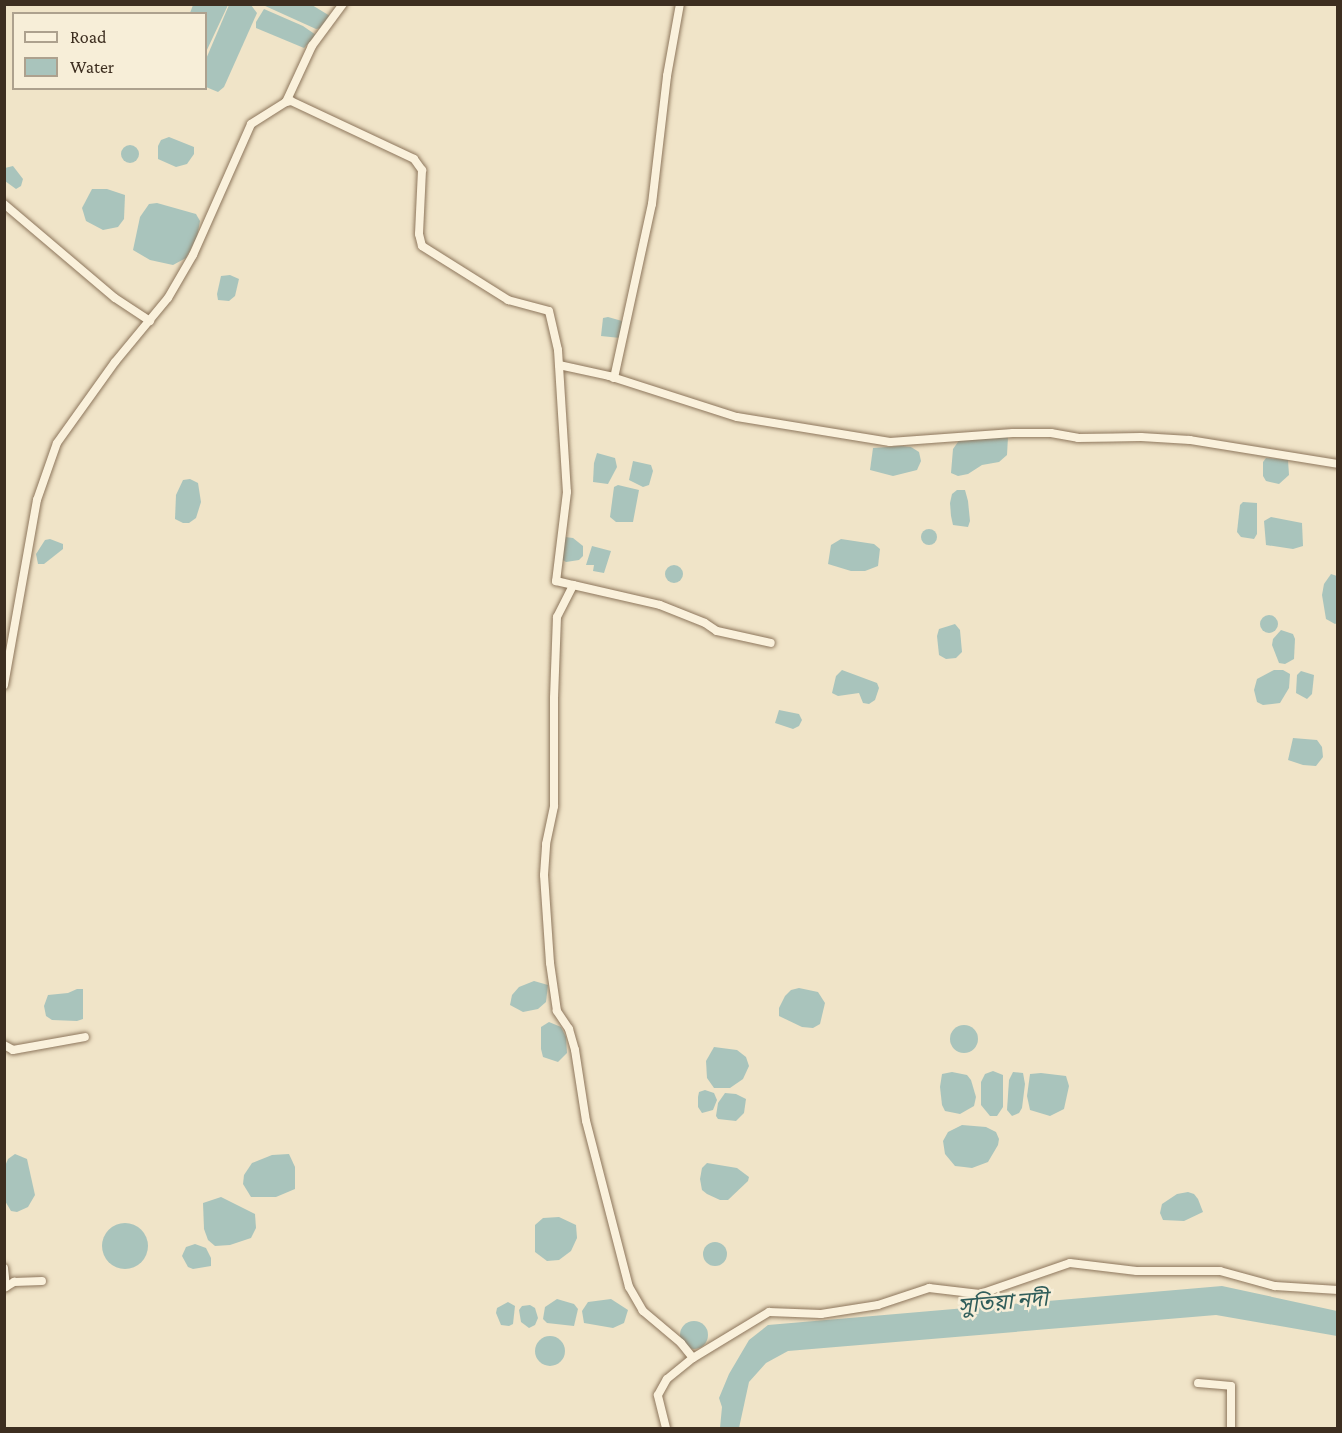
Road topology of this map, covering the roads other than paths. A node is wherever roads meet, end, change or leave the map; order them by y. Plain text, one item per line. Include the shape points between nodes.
1 (343, 4) edge
2 (680, 4) edge
3 (286, 102) junction
4 (4, 204) edge
5 (150, 321) junction
6 (559, 365) junction
7 (614, 378) junction
8 (1338, 464) edge
9 (573, 585) junction
10 (771, 643) dead end
11 (4, 685) edge
12 (85, 1037) dead end
13 (4, 1045) edge
14 (4, 1268) edge
15 (42, 1281) dead end
16 (5, 1287) edge
17 (1338, 1290) edge
18 (693, 1358) junction
19 (1198, 1383) dead end
20 (666, 1428) edge
21 (1231, 1428) edge

1 - 3 street via 312,46
2 - 7 street via 652,204
3 - 5 street via 251,124 193,255
3 - 6 street via 414,159 422,170 422,246 508,300 549,311
4 - 5 street via 115,298
5 - 11 street via 57,443 37,500
6 - 7 street
6 - 9 street via 567,492 556,581
7 - 8 street via 762,423 785,423 890,442 1013,433 1142,437 1190,440
9 - 10 street via 660,605 717,631
9 - 18 street via 557,616 554,806 544,874 553,992 575,1050 586,1120 629,1287 644,1311
12 - 13 street via 13,1050
14 - 16 street
15 - 16 street via 14,1282
17 - 18 street via 1275,1286 1220,1271 1137,1271 1070,1263 980,1294 929,1288 879,1305 821,1314 769,1312
18 - 20 street via 667,1379 658,1395
19 - 21 street via 1231,1386

